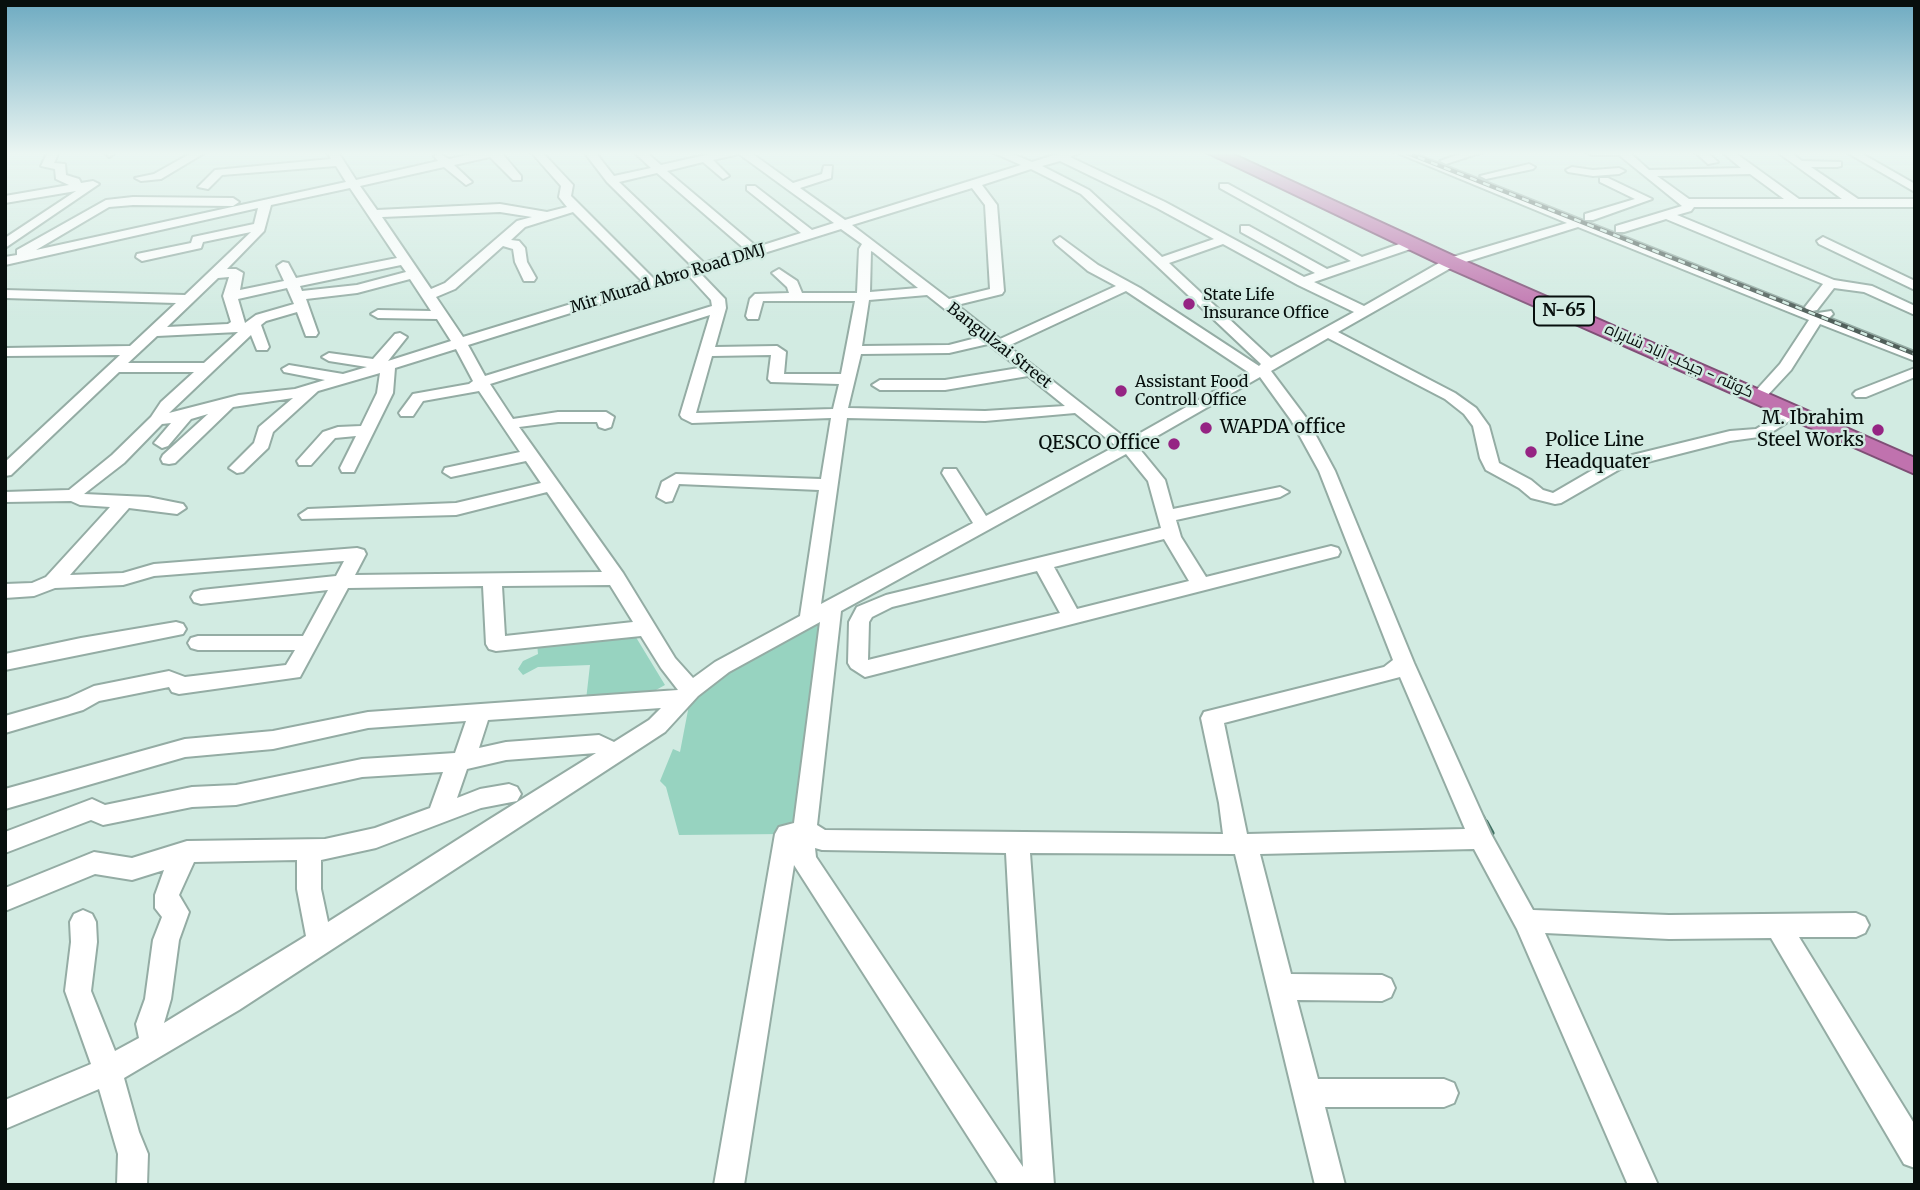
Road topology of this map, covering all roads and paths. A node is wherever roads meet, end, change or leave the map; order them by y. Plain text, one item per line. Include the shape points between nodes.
1 (58, 208) edge
2 (100, 208) edge
3 (243, 208) edge
4 (265, 208) edge
5 (369, 208) edge
6 (575, 208) joint
7 (637, 208) edge
8 (703, 208) edge
9 (776, 208) edge
10 (818, 208) edge
11 (900, 208) edge
12 (990, 208) edge
13 (1101, 208) edge
14 (1165, 208) edge
15 (1263, 208) edge
16 (1334, 208) edge
17 (1550, 208) edge
18 (1556, 208) edge
19 (1621, 208) edge
20 (1687, 208) edge
21 (373, 214) junction
22 (1665, 214) junction
23 (544, 216) junction
24 (1584, 220) junction
25 (260, 226) junction
26 (842, 226) junction
27 (1245, 229) dead end
28 (1620, 229) junction
29 (812, 236) junction
30 (1222, 240) junction
31 (1060, 241) dead end
32 (1823, 241) dead end
33 (502, 242) junction
34 (5, 244) edge
35 (869, 244) junction
36 (1412, 244) junction
37 (755, 252) junction
38 (142, 257) dead end
39 (7, 261) edge
40 (1160, 262) junction
41 (1362, 262) junction
42 (1451, 262) junction
43 (283, 265) dead end
44 (409, 267) junction
45 (697, 270) junction
46 (779, 273) dead end
47 (215, 274) junction
48 (1326, 274) junction
49 (529, 278) dead end
50 (1303, 282) junction
51 (291, 283) junction
52 (1831, 283) junction
53 (652, 284) junction
54 (1126, 286) junction
55 (1915, 286) edge
56 (929, 291) junction
57 (1915, 292) edge
58 (5, 294) edge
59 (428, 295) junction
60 (230, 296) junction
61 (1885, 296) junction
62 (795, 297) junction
63 (861, 297) junction
64 (189, 299) junction
65 (300, 301) junction
66 (946, 304) junction
67 (719, 308) junction
68 (1363, 311) junction
69 (1915, 311) edge
70 (1819, 313) junction
71 (378, 314) dead end
72 (442, 315) junction
73 (753, 316) dead end
74 (252, 326) junction
75 (232, 328) junction
76 (153, 332) junction
77 (311, 332) dead end
78 (1326, 332) junction
79 (400, 337) dead end
80 (994, 342) junction
81 (460, 343) junction
82 (262, 347) dead end
83 (1915, 348) edge
84 (133, 350) junction
85 (855, 350) junction
86 (5, 352) edge
87 (706, 352) junction
88 (329, 356) dead end
89 (1915, 357) edge
90 (383, 365) junction
91 (207, 367) junction
92 (116, 368) junction
93 (289, 369) dead end
94 (1263, 369) junction
95 (1031, 371) junction
96 (1915, 372) edge
97 (344, 379) junction
98 (848, 379) junction
99 (481, 382) junction
100 (880, 385) dead end
101 (314, 388) junction
102 (1861, 394) dead end
103 (1759, 396) junction
104 (228, 403) junction
105 (1076, 407) junction
106 (407, 412) dead end
107 (1795, 412) junction
108 (839, 415) junction
109 (185, 416) junction
110 (157, 420) junction
111 (509, 424) junction
112 (605, 424) dead end
113 (367, 431) junction
114 (162, 443) dead end
115 (1127, 447) junction
116 (530, 455) junction
117 (169, 459) dead end
118 (305, 461) dead end
119 (9, 465) edge
120 (1915, 467) edge
121 (237, 468) dead end
122 (348, 468) dead end
123 (451, 472) dead end
124 (950, 473) dead end
125 (830, 485) junction
126 (551, 486) junction
127 (1280, 492) dead end
128 (75, 495) junction
129 (5, 497) edge
130 (666, 497) dead end
131 (124, 502) junction
132 (177, 508) dead end
133 (308, 515) dead end
134 (1168, 524) junction
135 (984, 526) junction
136 (1331, 552) dead end
137 (1042, 562) junction
138 (616, 579) junction
139 (492, 581) junction
140 (53, 582) junction
141 (340, 582) junction
142 (1201, 585) junction
143 (13, 591) edge
144 (201, 597) dead end
145 (5, 607) edge
146 (832, 608) junction
147 (1072, 617) junction
148 (809, 621) junction
149 (646, 628) junction
150 (176, 629) dead end
151 (198, 643) dead end
152 (310, 643) junction
153 (5, 662) edge
154 (1404, 663) junction
155 (687, 694) junction
156 (481, 710) junction
157 (5, 725) edge
158 (613, 753) junction
159 (461, 761) junction
160 (509, 794) dead end
161 (5, 799) edge
162 (439, 815) junction
163 (806, 831) junction
164 (1480, 839) junction
165 (1017, 842) junction
166 (5, 843) edge
167 (1241, 843) junction
168 (309, 850) junction
169 (187, 852) junction
170 (5, 900) edge
171 (1526, 921) junction
172 (83, 922) dead end
173 (1777, 924) junction
174 (1856, 925) dead end
175 (320, 943) junction
176 (1280, 987) junction
177 (1382, 988) dead end
178 (154, 1045) junction
179 (108, 1071) junction
180 (1307, 1093) junction
181 (1444, 1093) dead end
182 (5, 1115) edge
183 (1915, 1153) edge
184 (132, 1185) edge
185 (729, 1185) edge
186 (1017, 1185) edge
187 (1039, 1185) edge
188 (1330, 1185) edge
189 (1643, 1185) edge

1 - 34 street
2 - 39 street
3 - 39 street
4 - 25 street
5 - 21 street
6 - 23 street
6 - 53 street
7 - 45 street
8 - 37 street
9 - 29 street
10 - 26 street, Bangulzai Street
11 - 26 street, Mir Murad Abro Road DMJ
12 - 66 street via 997,291
13 - 40 street
14 - 30 street
15 - 41 street
16 - 36 highway, کوئٹہ - جیکب آباد شاہراہ / N-65
17 - 24 street
18 - 24 street
19 - 24 street
20 - 22 street
21 - 23 street via 500,208
21 - 44 street
22 - 28 street
22 - 52 street
23 - 33 street via 522,224
24 - 28 street
24 - 42 street
24 - 70 street
25 - 38 street
25 - 47 street
26 - 29 street, Mir Murad Abro Road DMJ
26 - 35 street, Bangulzai Street
27 - 48 street
28 - 70 street
29 - 37 street, Mir Murad Abro Road DMJ
30 - 40 street
30 - 50 street
31 - 54 street via 1093,268
32 - 55 street
33 - 49 street via 519,248
33 - 59 street via 450,286
35 - 56 street, Bangulzai Street
35 - 63 street
36 - 41 street
36 - 42 highway, کوئٹہ - جیکب آباد شاہراہ / N-65
37 - 45 street, Mir Murad Abro Road DMJ
40 - 94 street
41 - 48 street
42 - 68 street
42 - 103 highway, کوئٹہ - جیکب آباد شاہراہ / N-65
43 - 51 street
44 - 51 street
44 - 59 street
44 - 65 street via 357,289
45 - 53 street, Mir Murad Abro Road DMJ
45 - 67 street via 718,299
46 - 62 street via 796,290
47 - 60 street via 236,272
47 - 64 street
48 - 50 street
50 - 68 street
51 - 60 street
51 - 65 street
52 - 61 street
52 - 70 street
53 - 81 street, Mir Murad Abro Road DMJ
54 - 80 street
54 - 94 street
56 - 63 street
56 - 66 street, Bangulzai Street
57 - 61 street
58 - 64 street
59 - 72 street
60 - 75 street via 238,323
61 - 69 street
62 - 63 street
62 - 73 street via 758,298
63 - 85 street
64 - 76 street
65 - 74 street via 261,317
65 - 77 street
66 - 80 street, Bangulzai Street
67 - 87 street
67 - 99 street
68 - 78 street
70 - 83 street
70 - 89 street
70 - 103 street via 1786,367
71 - 72 street
72 - 81 street
74 - 75 street
74 - 82 street
74 - 91 street
75 - 76 street
76 - 84 street
78 - 94 street
78 - 107 street via 1470,411 1481,426 1492,466 1537,494 1555,499 1614,466 1730,436 1760,433
79 - 90 street via 380,358
80 - 85 street via 949,349
80 - 95 street, Bangulzai Street
81 - 90 street, Mir Murad Abro Road DMJ
81 - 99 street
84 - 86 street
84 - 92 street
85 - 98 street
87 - 98 street via 777,350 776,379
87 - 108 street via 688,415 692,418
88 - 90 street
90 - 97 street, Mir Murad Abro Road DMJ
90 - 113 street via 388,367 385,393
91 - 92 street
91 - 110 street
92 - 119 street
93 - 97 street
94 - 115 street
94 - 154 street via 1299,419 1327,471
95 - 100 street via 945,385
95 - 105 street, Bangulzai Street
96 - 102 street
97 - 101 street, Mir Murad Abro Road DMJ
98 - 108 street
99 - 106 street via 474,388 418,397
99 - 111 street
101 - 104 street, Mir Murad Abro Road DMJ
101 - 121 street via 265,430 262,445
103 - 107 highway, کوئٹہ - جیکب آباد شاہراہ / N-65
104 - 109 street, Mir Murad Abro Road DMJ
104 - 117 street
105 - 108 street via 985,416
105 - 115 street, Bangulzai Street
107 - 120 highway, کوئٹہ - جیکب آباد شاہراہ / N-65
108 - 125 street
109 - 110 street, Mir Murad Abro Road DMJ
109 - 114 street
110 - 128 street
111 - 112 street via 558,416 606,417
111 - 116 street
113 - 118 street via 329,435
113 - 122 street
115 - 134 street, Bangulzai Street via 1156,481
115 - 135 street
116 - 123 street
116 - 126 street
124 - 135 street
125 - 130 street via 676,479
125 - 148 street
126 - 133 street via 456,509
126 - 138 street
127 - 134 street
128 - 129 street
128 - 131 street via 80,500
131 - 132 street
131 - 140 street
134 - 137 street
134 - 142 street, Bangulzai Street
135 - 146 street
136 - 142 street
137 - 147 street
137 - 147 street via 886,602 864,612 859,622 858,663 865,669
138 - 139 street
138 - 149 street
139 - 141 street
139 - 149 street via 496,644
140 - 141 street via 356,554
140 - 143 street
141 - 144 street
141 - 152 street
142 - 147 street
143 - 145 street
146 - 148 street
146 - 163 street
148 - 155 street via 722,667
149 - 155 street
150 - 153 street
151 - 152 street
152 - 157 street via 293,672 280,676 179,686 169,679 94,694
154 - 164 street
154 - 167 street via 1390,673 1212,719
155 - 156 street
155 - 158 street via 657,726
156 - 159 street
156 - 161 street via 391,717 273,740 185,748
158 - 159 street via 599,744 506,751
158 - 175 street
159 - 162 street
159 - 166 street via 362,768 248,793 192,797 103,815 93,810
160 - 162 street via 480,799
162 - 168 street via 376,838
163 - 165 street via 822,840
163 - 185 street via 794,831 785,839
163 - 186 street via 804,860
164 - 167 street
164 - 171 street
165 - 167 street
165 - 187 street
167 - 176 street
168 - 169 street
168 - 175 street via 309,889
169 - 170 street via 132,869 94,863
169 - 178 street via 167,895 168,908 176,912 150,1024
171 - 173 street via 1669,927
171 - 189 street
172 - 179 street via 78,991
173 - 174 street
173 - 183 street
175 - 178 street
176 - 177 street
176 - 180 street
178 - 179 street
179 - 182 street
179 - 184 street via 133,1154
180 - 181 street
180 - 188 street

